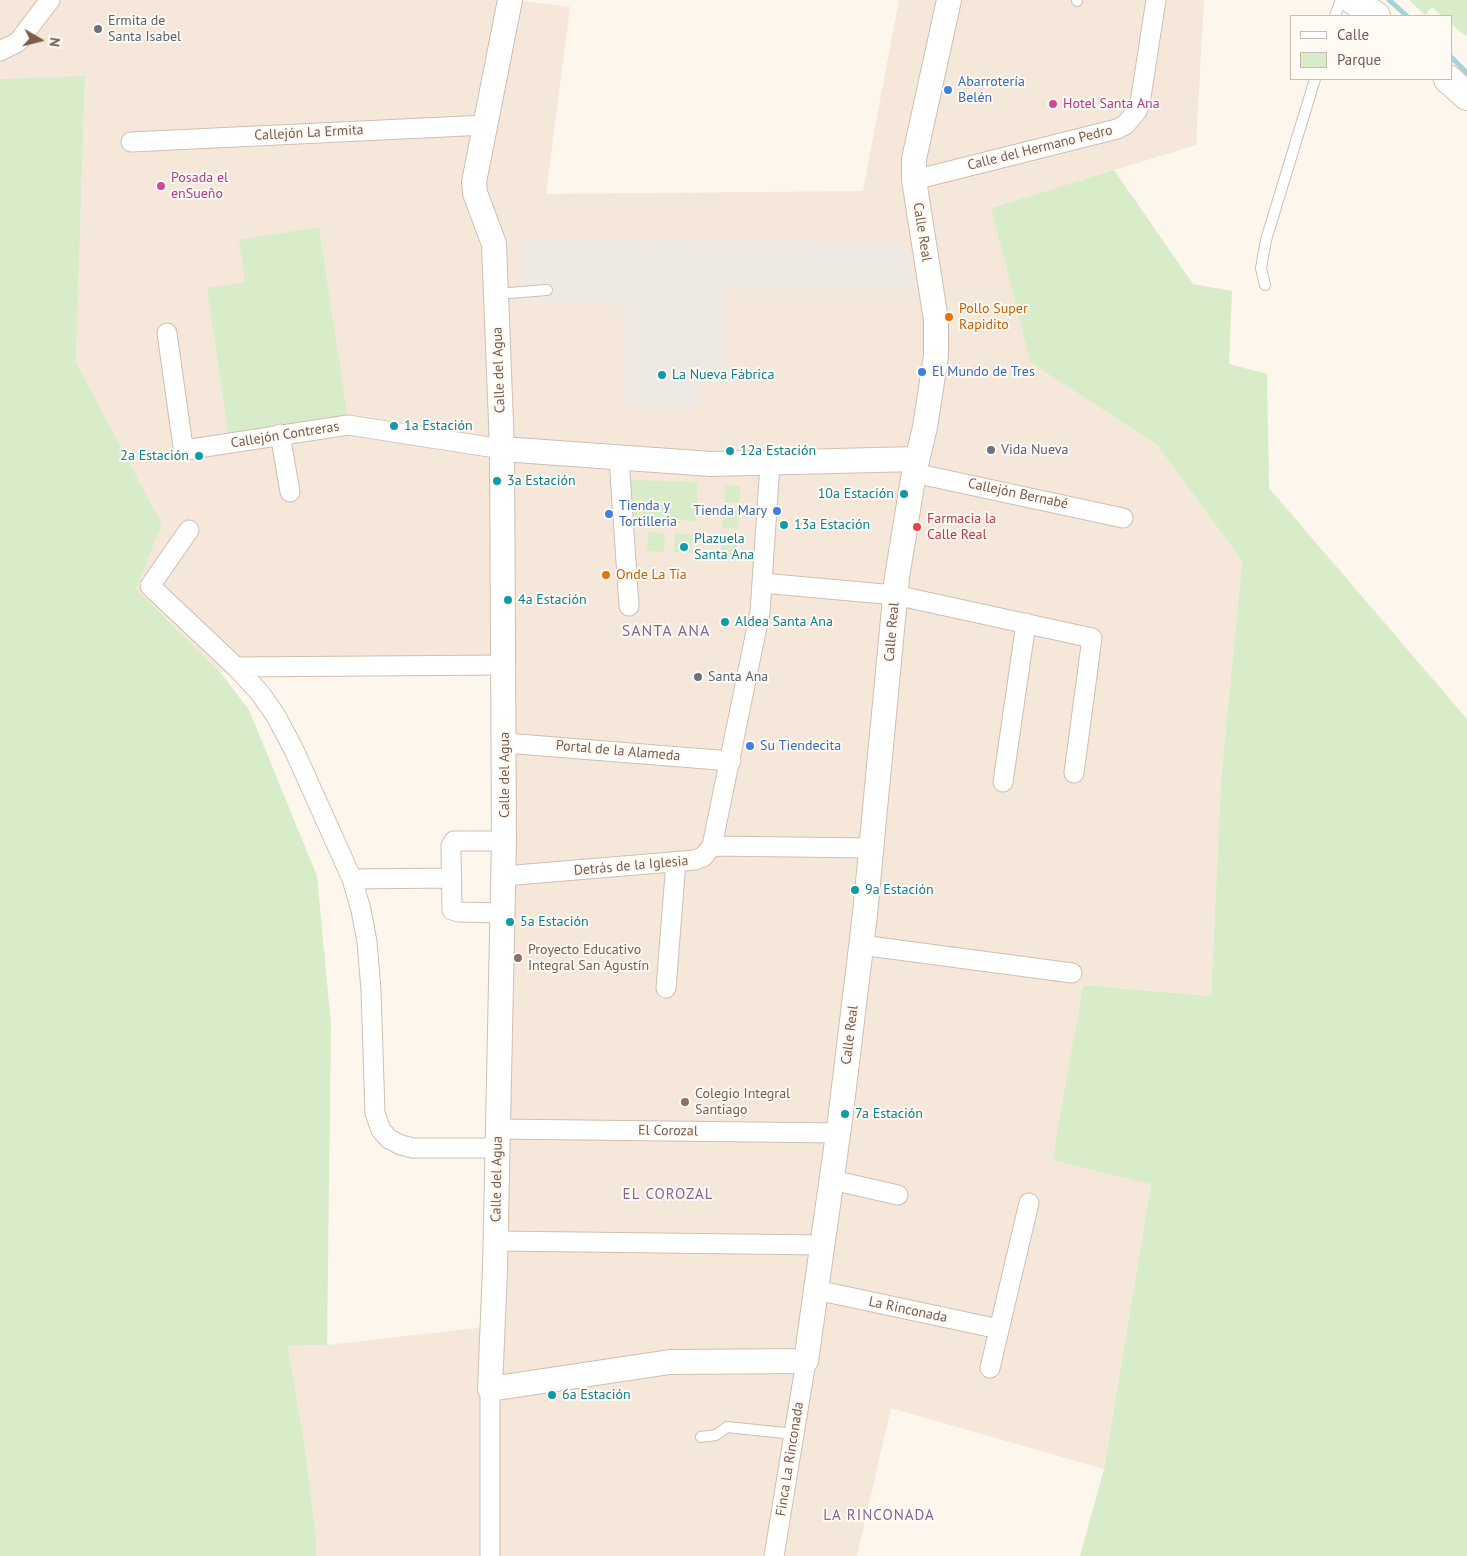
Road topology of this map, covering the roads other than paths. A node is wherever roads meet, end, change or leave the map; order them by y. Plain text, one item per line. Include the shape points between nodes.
1 (50, 0) edge
2 (510, 0) edge
3 (949, 0) edge
4 (1156, 0) edge
5 (1341, 0) edge
6 (1353, 0) edge
7 (1335, 15) edge
8 (1375, 15) edge
9 (0, 51) edge
10 (1316, 80) edge
11 (1449, 80) edge
12 (1467, 96) edge
13 (486, 125) junction
14 (131, 142) dead end
15 (914, 180) junction
16 (1265, 285) dead end
17 (547, 290) dead end
18 (496, 294) junction
19 (167, 333) dead end
20 (280, 434) junction
21 (502, 449) junction
22 (619, 458) junction
23 (770, 464) junction
24 (915, 466) junction
25 (290, 492) dead end
26 (1123, 518) dead end
27 (189, 530) dead end
28 (762, 583) junction
29 (895, 595) junction
30 (629, 606) dead end
31 (1026, 622) junction
32 (504, 665) junction
33 (236, 668) junction
34 (505, 743) junction
35 (731, 761) junction
36 (1074, 773) dead end
37 (1003, 782) dead end
38 (504, 841) junction
39 (712, 846) junction
40 (872, 848) junction
41 (676, 862) junction
42 (504, 876) junction
43 (451, 878) junction
44 (352, 880) junction
45 (503, 913) junction
46 (861, 945) junction
47 (1072, 973) dead end
48 (666, 988) dead end
49 (838, 1133) junction
50 (498, 1139) junction
51 (832, 1180) junction
52 (898, 1194) dead end
53 (1029, 1203) dead end
54 (496, 1241) junction
55 (823, 1245) junction
56 (818, 1280) junction
57 (999, 1329) junction
58 (806, 1361) junction
59 (990, 1368) dead end
60 (490, 1389) junction
61 (795, 1434) junction
62 (701, 1436) dead end
63 (490, 1556) edge
64 (774, 1556) edge

1 - 9 street via 18,42
2 - 13 street, Calle del Agua
3 - 15 street, Calle Real via 914,159
4 - 15 street, Calle del Hermano Pedro via 1140,103 1125,124 1116,129
5 - 7 lane
6 - 8 main road
10 - 16 lane via 1266,240 1261,268
11 - 12 main road
13 - 14 street, Callejón La Ermita
13 - 18 street, Calle del Agua via 474,182 494,244
15 - 24 street, Calle Real via 936,320 936,356 925,427
17 - 18 lane
18 - 21 street, Calle del Agua
19 - 20 street, Callejón Contreras via 185,450
20 - 21 street, Callejón Contreras via 363,426
20 - 25 street
21 - 22 street
21 - 32 street, Calle del Agua
22 - 23 street
22 - 30 street
23 - 24 street
23 - 28 street
24 - 26 street, Callejón Bernabé
24 - 29 street, Calle Real
27 - 33 street, El Corozal via 150,586
28 - 29 street
28 - 35 street via 760,612
29 - 31 street
29 - 40 street, Calle Real
31 - 36 street via 1092,638
31 - 37 street
32 - 33 street
32 - 34 street, Calle del Agua
33 - 44 street, El Corozal via 276,716
34 - 35 street, Portal de la Alameda
34 - 38 street, Calle del Agua
35 - 39 street
38 - 42 street, Calle del Agua
38 - 43 street via 454,841 451,846
39 - 40 street
39 - 41 street, Detrás de la Iglesia via 703,857
40 - 46 street, Calle Real
41 - 42 street, Detrás de la Iglesia
41 - 48 street
42 - 45 street, Calle del Agua
43 - 44 street
43 - 45 street via 451,906 455,912
44 - 50 street, El Corozal via 367,942 372,990 375,1113 381,1130 389,1139 413,1148
45 - 50 street, Calle del Agua
46 - 47 street
46 - 49 street, Calle Real
49 - 50 street, El Corozal
49 - 51 street, Calle Real
50 - 54 street, Calle del Agua
51 - 52 street
51 - 55 street, Calle Real
53 - 57 street
54 - 55 street
54 - 60 street, Calle del Agua
55 - 56 street, Calle Real
56 - 57 street, La Rinconada
56 - 58 street
57 - 59 street
58 - 60 street via 670,1362
58 - 61 street, Finca La Rinconada
60 - 63 street, Calle del Agua
61 - 62 lane via 727,1427 711,1437
61 - 64 street, Finca La Rinconada

